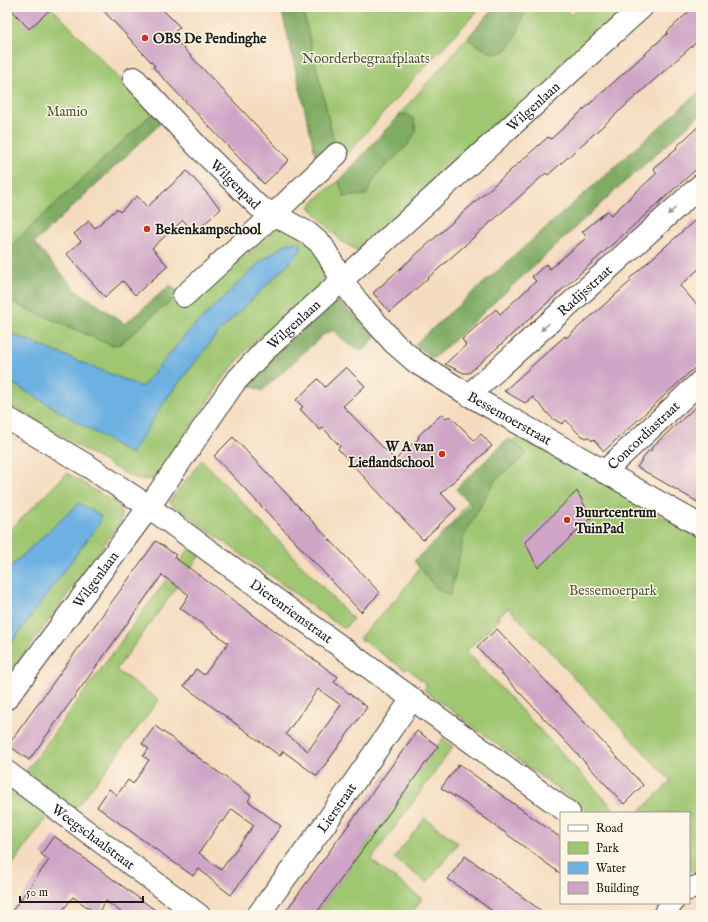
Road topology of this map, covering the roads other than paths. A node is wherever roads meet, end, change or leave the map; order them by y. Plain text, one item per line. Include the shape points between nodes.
1 (642, 7) edge
2 (134, 78) dead end
3 (338, 154) dead end
4 (701, 185) edge
5 (273, 215) junction
6 (342, 280) junction
7 (184, 296) dead end
8 (701, 381) edge
9 (468, 395) junction
10 (7, 418) edge
11 (604, 472) junction
12 (148, 507) junction
13 (701, 526) edge
14 (7, 698) edge
15 (412, 699) junction
16 (7, 772) edge
17 (568, 812) edge
18 (701, 886) edge
19 (690, 889) edge
20 (671, 904) edge
21 (199, 915) edge
22 (258, 915) edge
23 (664, 915) edge

1 - 6 street, Wilgenlaan
2 - 5 street, Wilgenpad via 238,188 258,206
3 - 5 street
4 -> 9 street, Radijsstraat
5 - 6 street, Wilgenpad via 308,233 317,241 329,256
5 - 7 street
6 - 9 street, Bessemoerstraat via 394,343 417,362
6 - 12 street, Wilgenlaan via 264,351 234,383
8 - 11 street, Concordiastraat
9 - 11 street, Bessemoerstraat
10 - 12 street, Dierenriemstraat via 88,466
11 - 13 street, Bessemoerstraat
12 - 14 street, Wilgenlaan
12 - 15 street, Dierenriemstraat
15 - 17 street, Dierenriemstraat
15 - 22 street, Lierstraat
16 - 21 street, Weegschaalstraat
18 - 19 street
20 - 23 street

